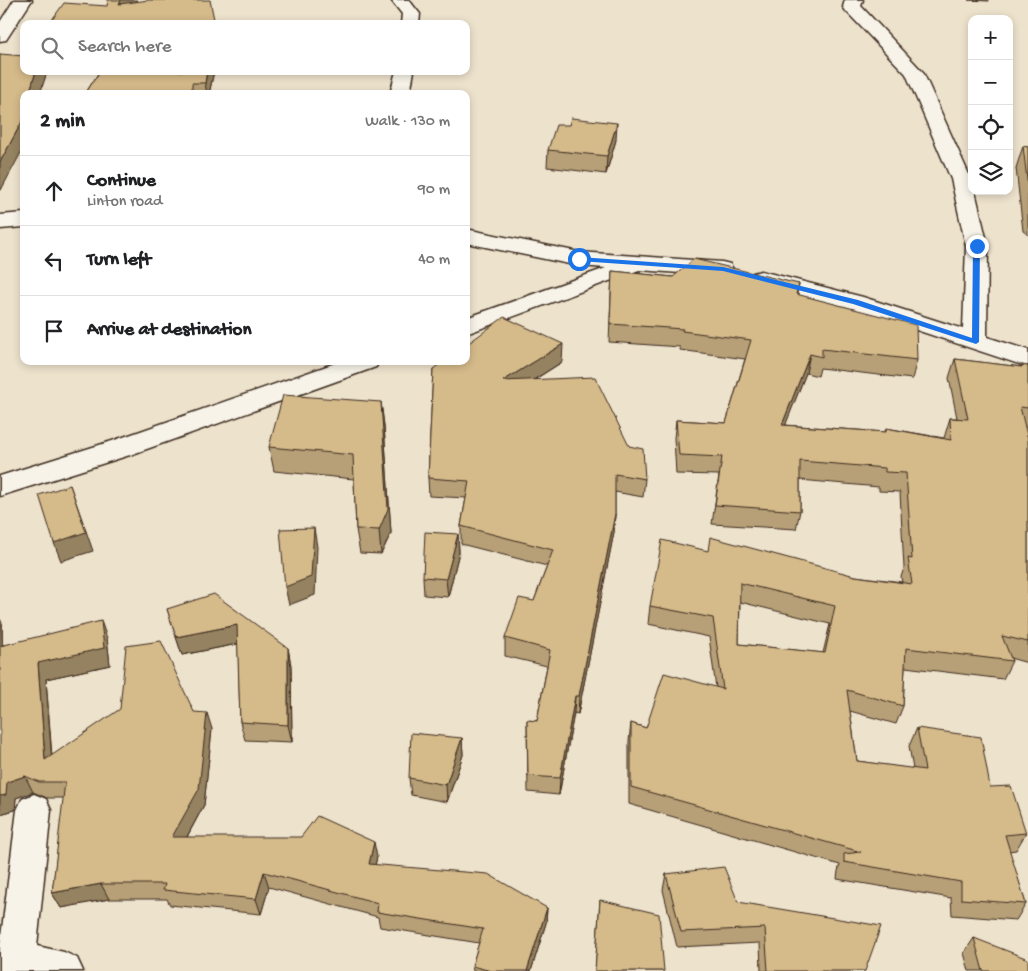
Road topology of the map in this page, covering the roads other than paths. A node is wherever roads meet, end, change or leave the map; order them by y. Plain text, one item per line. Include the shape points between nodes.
1 (23, 0) edge
2 (400, 0) edge
3 (854, 0) edge
4 (410, 20) edge
5 (0, 36) edge
6 (405, 75) edge
7 (401, 90) edge
8 (20, 220) edge
9 (0, 222) edge
10 (470, 237) edge
11 (639, 264) junction
12 (470, 325) edge
13 (976, 342) junction
14 (1028, 359) edge
15 (356, 365) edge
16 (0, 486) edge
17 (34, 810) dead end
18 (8, 964) edge
19 (64, 971) edge

1 - 5 street
2 - 4 street via 411,14
3 - 13 street via 852,7 914,72 961,179 977,246
6 - 7 street
8 - 9 street
10 - 11 street via 579,259
11 - 12 street
11 - 13 street via 723,269 855,302
13 - 14 street
15 - 16 street via 121,448
17 - 18 street
18 - 19 street

